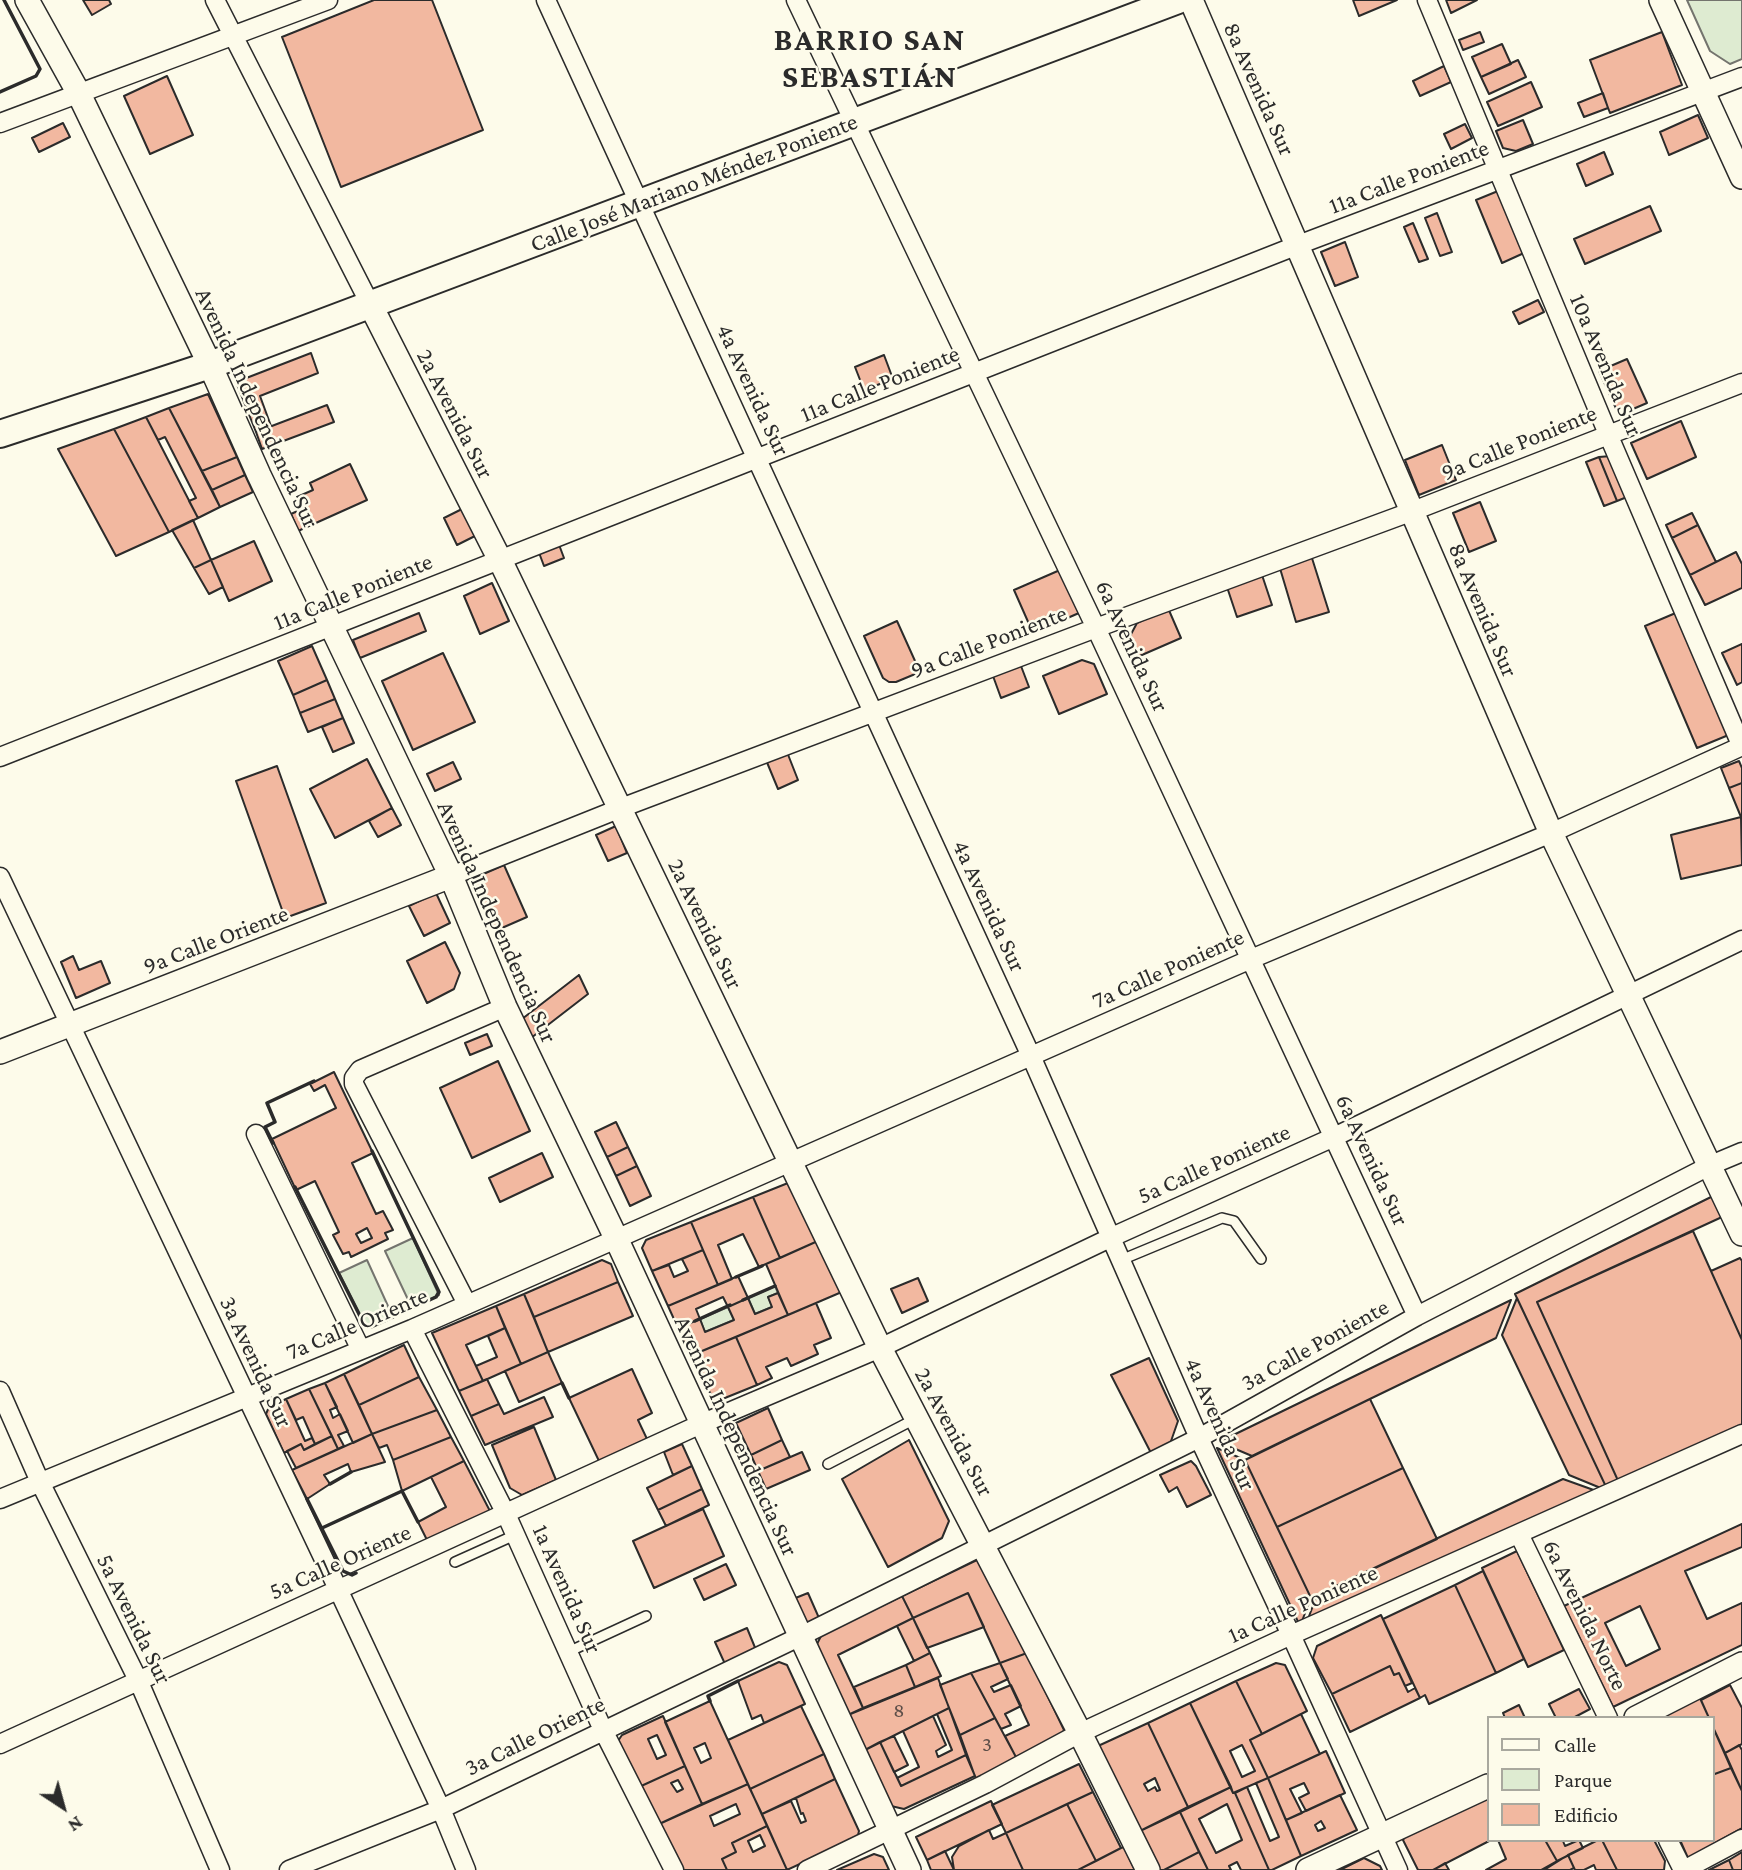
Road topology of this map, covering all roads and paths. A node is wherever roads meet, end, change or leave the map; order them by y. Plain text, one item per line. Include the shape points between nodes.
1 (27, 0) edge
2 (215, 0) edge
3 (328, 0) edge
4 (546, 0) edge
5 (796, 0) edge
6 (1178, 0) edge
7 (1191, 0) edge
8 (1427, 0) edge
9 (1661, 0) edge
10 (232, 35) junction
11 (1742, 77) edge
12 (1703, 91) junction
13 (78, 92) junction
14 (0, 123) edge
15 (854, 123) junction
16 (1498, 169) junction
17 (1742, 177) edge
18 (639, 203) junction
19 (1298, 245) junction
20 (370, 304) junction
21 (210, 365) junction
22 (974, 373) junction
23 (1742, 383) edge
24 (0, 434) edge
25 (1608, 434) junction
26 (757, 458) junction
27 (1412, 511) junction
28 (500, 560) junction
29 (332, 628) junction
30 (1096, 628) junction
31 (872, 713) junction
32 (1742, 746) edge
33 (0, 757) edge
34 (621, 808) junction
35 (1551, 833) junction
36 (451, 876) junction
37 (0, 877) edge
38 (1742, 940) edge
39 (1251, 958) junction
40 (1627, 994) junction
41 (505, 1007) junction
42 (71, 1025) junction
43 (0, 1052) edge
44 (1031, 1056) junction
45 (256, 1134) dead end
46 (1334, 1137) junction
47 (1742, 1152) edge
48 (791, 1163) junction
49 (1711, 1165) junction
50 (1742, 1234) edge
51 (1112, 1237) junction
52 (615, 1238) junction
53 (1261, 1259) dead end
54 (1121, 1260) junction
55 (467, 1304) junction
56 (1416, 1316) junction
57 (412, 1329) junction
58 (880, 1348) junction
59 (361, 1350) junction
60 (0, 1391) edge
61 (245, 1396) junction
62 (916, 1418) junction
63 (701, 1424) junction
64 (1742, 1434) edge
65 (1199, 1438) junction
66 (828, 1464) dead end
67 (40, 1482) junction
68 (0, 1499) edge
69 (506, 1514) junction
70 (1519, 1534) junction
71 (515, 1535) junction
72 (983, 1545) junction
73 (455, 1562) dead end
74 (338, 1589) junction
75 (646, 1616) dead end
76 (1292, 1635) junction
77 (799, 1637) junction
78 (568, 1652) junction
79 (1742, 1664) edge
80 (139, 1682) junction
81 (1607, 1716) edge
82 (1640, 1716) edge
83 (603, 1730) junction
84 (1080, 1732) junction
85 (0, 1745) edge
86 (1486, 1787) edge
87 (441, 1809) junction
88 (890, 1831) junction
89 (1381, 1835) junction
90 (1742, 1839) edge
91 (1669, 1842) edge
92 (220, 1870) edge
93 (289, 1870) edge
94 (466, 1870) edge
95 (674, 1870) edge
96 (807, 1870) edge
97 (909, 1870) edge
98 (1148, 1870) edge
99 (1308, 1870) edge
100 (1398, 1870) edge
101 (1683, 1870) edge

1 - 13 main road, Avenida Independencia Sur
2 - 10 street, 2a Avenida Sur
3 - 10 street
4 - 18 street, 4a Avenida Sur
5 - 15 street, 6a Avenida Sur
6 - 15 main road, Calle José Mariano Méndez Poniente
7 - 19 main road, 8a Avenida Sur
8 - 16 street, 10a Avenida Sur
9 - 12 main road
10 - 13 street
10 - 20 street, 2a Avenida Sur
11 - 12 street, 11a Calle Poniente
12 - 16 street, 11a Calle Poniente
12 - 17 main road
13 - 14 street
13 - 21 main road, Avenida Independencia Sur
15 - 18 main road, Calle José Mariano Méndez Poniente
15 - 22 street, 6a Avenida Sur
16 - 19 street, 11a Calle Poniente
16 - 25 street, 10a Avenida Sur
18 - 20 main road, Calle José Mariano Méndez Poniente
18 - 26 street, 4a Avenida Sur
19 - 22 street, 11a Calle Poniente
19 - 27 main road, 8a Avenida Sur
20 - 21 main road, Calle José Mariano Méndez Poniente
20 - 28 main road, 2a Avenida Sur
21 - 24 main road, Calle José Mariano Méndez Poniente
21 - 29 main road, Avenida Independencia Sur
22 - 26 street, 11a Calle Poniente
22 - 30 street, 6a Avenida Sur
23 - 25 street, 9a Calle Poniente
25 - 27 street, 9a Calle Poniente
25 - 32 street, 10a Avenida Sur
26 - 28 street, 11a Calle Poniente
26 - 31 street, 4a Avenida Sur
27 - 30 street, 9a Calle Poniente
27 - 35 main road, 8a Avenida Sur
28 - 29 street, 11a Calle Poniente
28 - 34 main road, 2a Avenida Sur
29 - 33 street, 11a Calle Poniente
29 - 36 main road, Avenida Independencia Sur
30 - 31 street, 9a Calle Poniente
30 - 39 street, 6a Avenida Sur
31 - 34 street, 9a Calle Poniente
31 - 44 street, 4a Avenida Sur
32 - 35 street, 7a Calle Poniente
34 - 36 street, 9a Calle Poniente
34 - 48 main road, 2a Avenida Sur
35 - 39 street, 7a Calle Poniente
35 - 40 main road, 8a Avenida Sur
36 - 41 main road, Avenida Independencia Sur
36 - 42 main road, 9a Calle Oriente
37 - 42 street, 3a Avenida Sur
38 - 40 street, 5a Calle Poniente
39 - 44 street, 7a Calle Poniente
39 - 46 street, 6a Avenida Sur
40 - 46 street, 5a Calle Poniente
40 - 49 main road, 8a Avenida Sur
41 - 52 main road, Avenida Independencia Sur
41 - 55 street via 360,1070 354,1078
42 - 43 main road, 9a Calle Oriente
42 - 61 street, 3a Avenida Sur
44 - 48 street, 7a Calle Poniente
44 - 51 street, 4a Avenida Sur
45 - 59 street
46 - 51 street, 5a Calle Poniente
46 - 56 street, 6a Avenida Sur
47 - 49 street, 3a Calle Poniente
48 - 52 street, 7a Calle Poniente
48 - 58 main road, 2a Avenida Sur
49 - 50 main road, 8a Avenida Sur
49 - 56 street, 3a Calle Poniente
51 - 54 street, 4a Avenida Sur
51 - 58 street, 5a Calle Poniente
52 - 55 street, 7a Calle Oriente
52 - 63 main road, Avenida Independencia Sur
53 - 54 lane via 1234,1221 1222,1218
54 - 65 street, 4a Avenida Sur
55 - 57 street, 7a Calle Oriente
56 - 65 street, 3a Calle Poniente
57 - 59 street, 7a Calle Oriente
57 - 69 street, 1a Avenida Sur
58 - 62 main road, 2a Avenida Sur
58 - 63 street, 5a Calle Poniente
59 - 61 street, 7a Calle Oriente
60 - 67 street, 5a Avenida Sur
61 - 67 street, 7a Calle Oriente
61 - 74 street, 3a Avenida Sur
62 - 66 lane
62 - 72 main road, 2a Avenida Sur
63 - 69 street, 5a Calle Oriente
63 - 77 main road, Avenida Independencia Sur
64 - 70 street, 1a Calle Poniente
65 - 72 street, 3a Calle Poniente
65 - 76 street, 4a Avenida Sur
67 - 68 street, 7a Calle Oriente
67 - 80 street, 5a Avenida Sur
69 - 71 street, 1a Avenida Sur
69 - 74 street, 5a Calle Oriente
70 - 76 street, 1a Calle Poniente
70 - 81 street, 6a Avenida Norte
71 - 73 lane
71 - 78 street, 1a Avenida Sur
72 - 77 street, 3a Calle Poniente
72 - 84 main road, 2a Avenida Sur
74 - 80 street, 5a Calle Oriente
74 - 87 street, 3a Avenida Sur
75 - 78 lane
76 - 84 street, 1a Calle Poniente
76 - 89 street, 4a Avenida Sur
77 - 83 street, 3a Calle Oriente
77 - 88 main road, Avenida Independencia Sur
78 - 83 street, 1a Avenida Sur
79 - 82 main road
80 - 85 street, 5a Calle Oriente
80 - 92 street, 5a Avenida Sur
83 - 87 street, 3a Calle Oriente
83 - 95 street, 1a Avenida Sur
84 - 88 street, 1a Calle Poniente
84 - 98 main road, 2a Avenida Sur
86 - 89 main road
87 - 93 street, 3a Calle Oriente
87 - 94 street, 3a Avenida Sur
88 - 96 street, 1a Calle Poniente
88 - 97 main road, Avenida Independencia Sur
89 - 99 main road
89 - 100 street, 4a Avenida Sur
90 - 101 street
91 - 101 street

